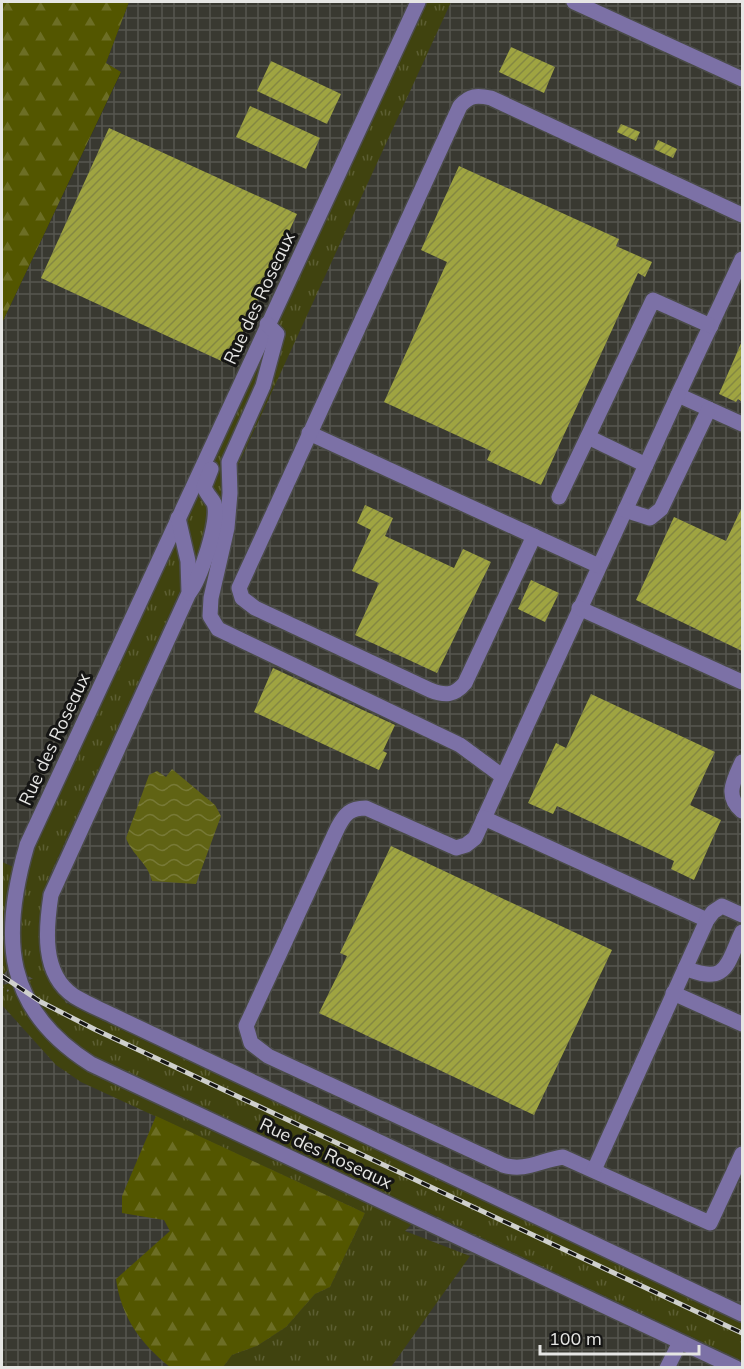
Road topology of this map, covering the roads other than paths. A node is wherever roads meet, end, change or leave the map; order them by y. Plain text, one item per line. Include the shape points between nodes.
1 (418, 2) edge
2 (574, 2) edge
3 (742, 80) edge
4 (742, 215) edge
5 (742, 259) edge
6 (267, 324) junction
7 (711, 326) junction
8 (678, 394) junction
9 (709, 409) junction
10 (222, 423) junction
11 (742, 424) edge
12 (309, 433) junction
13 (588, 437) junction
14 (646, 465) junction
15 (559, 497) dead end
16 (625, 510) junction
17 (178, 518) junction
18 (534, 536) junction
19 (599, 566) junction
20 (189, 593) junction
21 (579, 608) junction
22 (742, 682) edge
23 (742, 762) edge
24 (502, 776) junction
25 (742, 811) edge
26 (484, 818) junction
27 (742, 915) edge
28 (707, 920) junction
29 (742, 932) edge
30 (685, 968) junction
31 (674, 993) junction
32 (742, 1024) edge
33 (742, 1154) edge
34 (594, 1170) junction
35 (742, 1314) edge
36 (680, 1342) junction
37 (667, 1368) edge
38 (736, 1368) edge

1 - 6 street, Rue des Roseaux
2 - 3 street
4 - 12 street via 491,98 467,98
5 - 7 street
6 - 10 street, Rue des Roseaux
6 - 24 street via 277,334 263,386 229,462 227,528 210,616 219,629 460,745
7 - 8 street
7 - 13 street via 653,300
8 - 9 street
8 - 14 street
9 - 11 street
9 - 16 street via 661,509 650,518
10 - 17 street, Rue des Roseaux
10 - 20 street via 228,430 204,487 214,504 214,525 197,583
12 - 18 street
12 - 18 street via 242,578 242,598 255,608 430,690 450,695 465,683
13 - 14 street
13 - 15 street
14 - 16 street
16 - 19 street
17 - 20 street via 188,561
17 - 36 street, Rue des Roseaux via 18,869 9,925 11,964 19,989 52,1035 91,1064
18 - 19 street
19 - 21 street
20 - 35 street via 51,895 46,935 52,964 62,984 73,995 116,1017
21 - 22 street
21 - 24 street
23 - 25 street via 731,790 734,803
24 - 26 street
26 - 28 street
26 - 34 street via 471,842 456,848 366,808 347,812 248,1020 246,1033 251,1043 268,1056 503,1165 524,1168 563,1157
27 - 28 street via 722,906
28 - 30 street
29 - 30 street via 720,973 710,976
30 - 31 street
31 - 32 street
31 - 34 street
33 - 34 street via 710,1223
36 - 37 street
36 - 38 street, Rue des Roseaux

